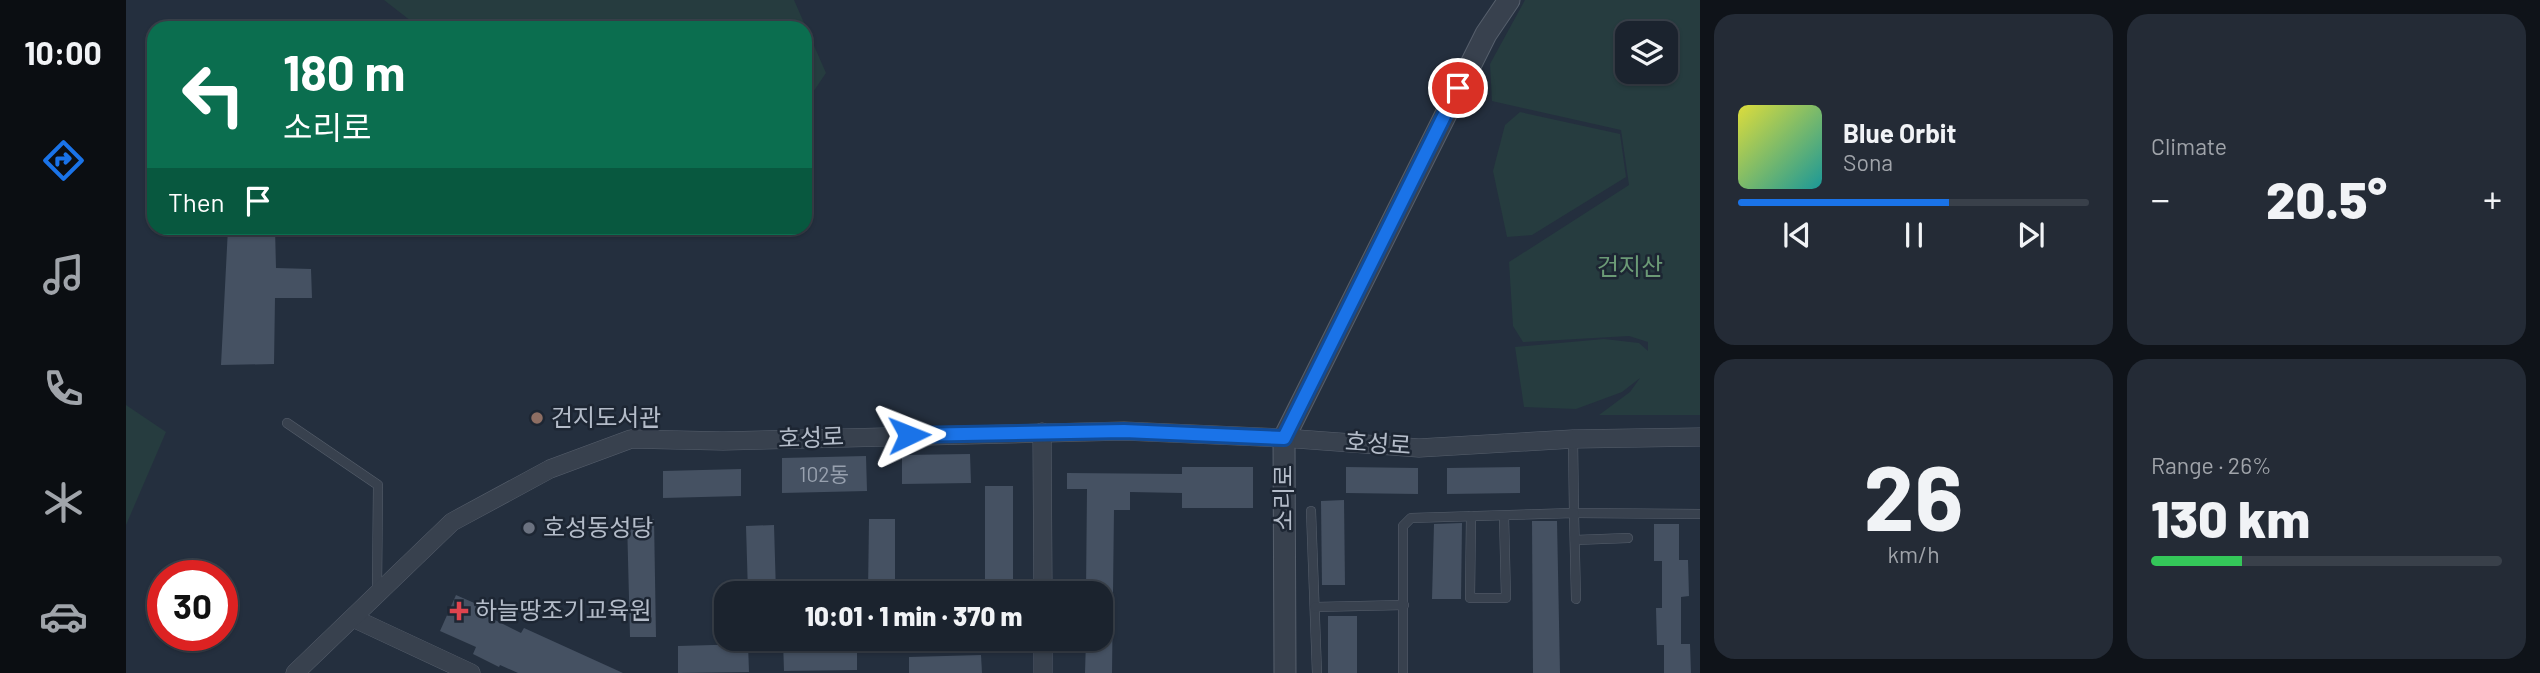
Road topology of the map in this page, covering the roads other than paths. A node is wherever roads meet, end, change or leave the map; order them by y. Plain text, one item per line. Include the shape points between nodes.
1 (1509, 0) edge
2 (287, 423) dead end
3 (1042, 432) junction
4 (1700, 437) edge
5 (1284, 438) junction
6 (1573, 439) junction
7 (1311, 512) dead end
8 (1574, 513) junction
9 (1700, 514) edge
10 (1471, 516) junction
11 (1504, 516) junction
12 (1628, 538) dead end
13 (1575, 540) junction
14 (1042, 581) edge
15 (377, 594) junction
16 (1576, 598) dead end
17 (1404, 605) junction
18 (1315, 607) junction
19 (353, 618) junction
20 (1042, 651) edge
21 (295, 673) edge
22 (471, 673) edge
23 (1042, 673) edge
24 (1285, 673) edge
25 (1317, 673) edge
26 (1403, 673) edge

1 - 5 street, 소리로 via 1480,45
2 - 15 lane via 377,485
3 - 5 street, 호성로
3 - 14 street
3 - 15 street, 호성로 via 723,441 631,439 550,469 452,522
4 - 6 street, 호성로
5 - 6 street, 호성로 via 1419,448
5 - 24 street, 소리로
6 - 8 lane
7 - 18 lane
8 - 9 lane
8 - 11 lane
8 - 13 lane
10 - 11 lane
10 - 11 lane via 1470,598 1506,598
10 - 17 lane via 1411,518 1403,526
12 - 13 lane
13 - 16 lane
15 - 19 street, 호성로
17 - 18 lane
17 - 26 lane
18 - 25 lane
19 - 21 street, 호성로
19 - 22 street
20 - 23 street

